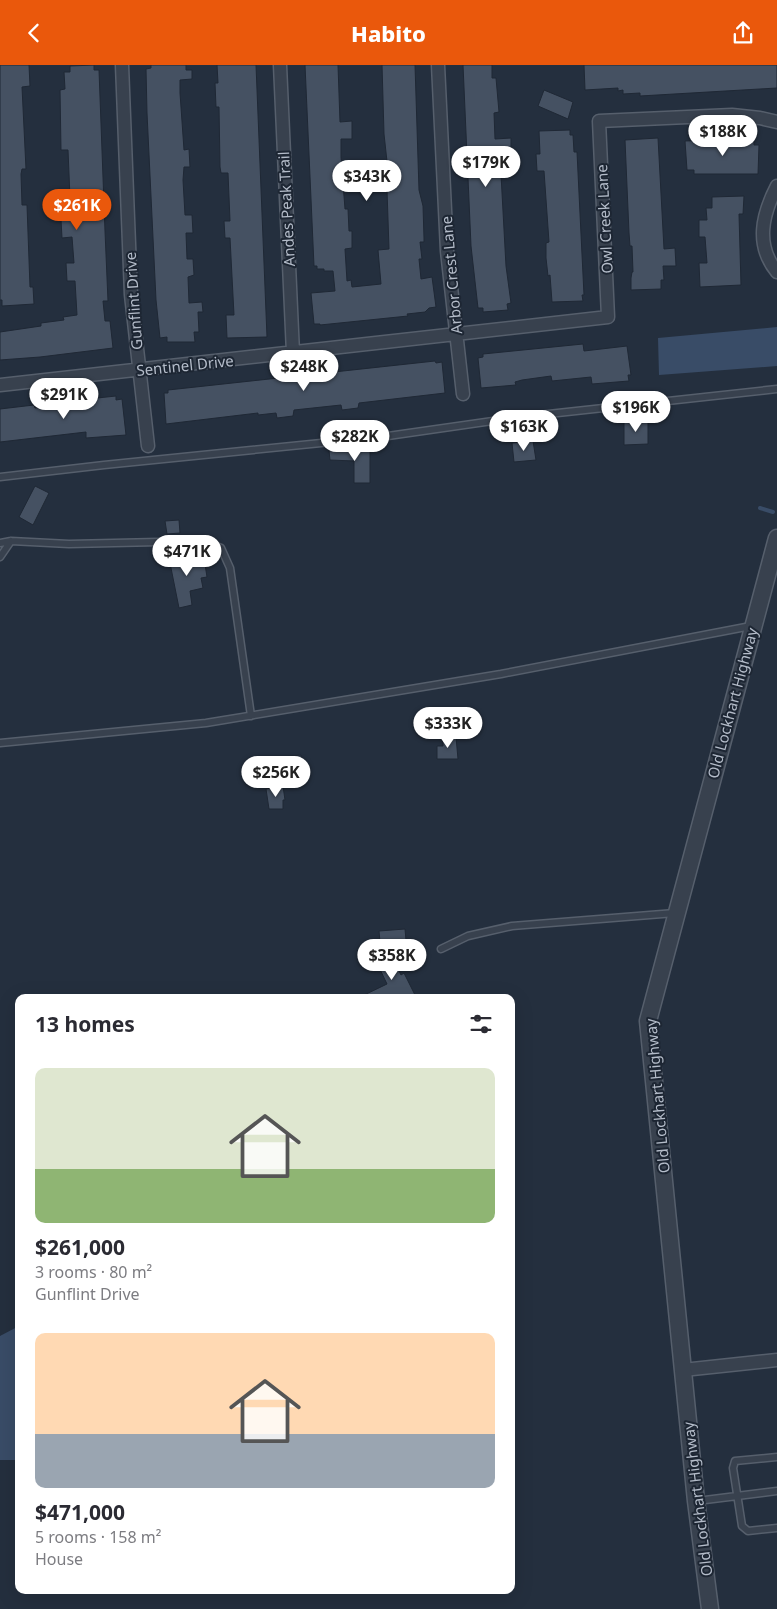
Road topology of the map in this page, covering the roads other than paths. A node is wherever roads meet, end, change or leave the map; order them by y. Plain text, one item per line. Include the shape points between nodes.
1 (122, 65) edge
2 (280, 65) edge
3 (438, 65) edge
4 (777, 122) edge
5 (777, 186) edge
6 (777, 272) edge
7 (608, 317) joint
8 (456, 334) junction
9 (292, 353) junction
10 (139, 370) junction
11 (0, 385) edge
12 (777, 389) edge
13 (464, 394) dead end
14 (148, 446) dead end
15 (0, 477) edge
16 (777, 538) edge
17 (11, 541) junction
18 (0, 543) edge
19 (0, 557) edge
20 (752, 626) junction
21 (251, 716) junction
22 (0, 743) edge
23 (676, 913) junction
24 (441, 949) dead end
25 (777, 1360) edge
26 (683, 1370) junction
27 (777, 1457) edge
28 (777, 1491) edge
29 (737, 1496) junction
30 (696, 1501) junction
31 (777, 1528) edge
32 (710, 1609) edge

1 - 10 street, Gunflint Drive via 131,295
2 - 9 street, Andes Peak Trail
3 - 8 street, Arbor Crest Lane via 447,251
4 - 7 street, Owl Creek Lane via 732,115 599,121
5 - 6 street via 766,214 763,239 765,253
7 - 8 street, Sentinel Drive
8 - 9 street, Sentinel Drive
8 - 13 street, Arbor Crest Lane
9 - 10 street, Sentinel Drive
10 - 11 street, Sentinel Drive
10 - 14 street, Gunflint Drive
12 - 15 lane via 521,417 381,437
16 - 20 street, Old Lockhart Highway
17 - 18 lane
17 - 19 lane
17 - 21 lane via 69,544 204,541 221,548 230,569
20 - 21 lane via 501,674
20 - 23 street, Old Lockhart Highway
21 - 22 lane
23 - 24 lane via 512,926 468,936
23 - 26 street, Old Lockhart Highway via 648,1021
25 - 26 street
26 - 30 street, Old Lockhart Highway
27 - 29 lane via 735,1461
28 - 29 lane
29 - 30 lane
29 - 31 lane via 742,1526 748,1531
30 - 32 street, Old Lockhart Highway

